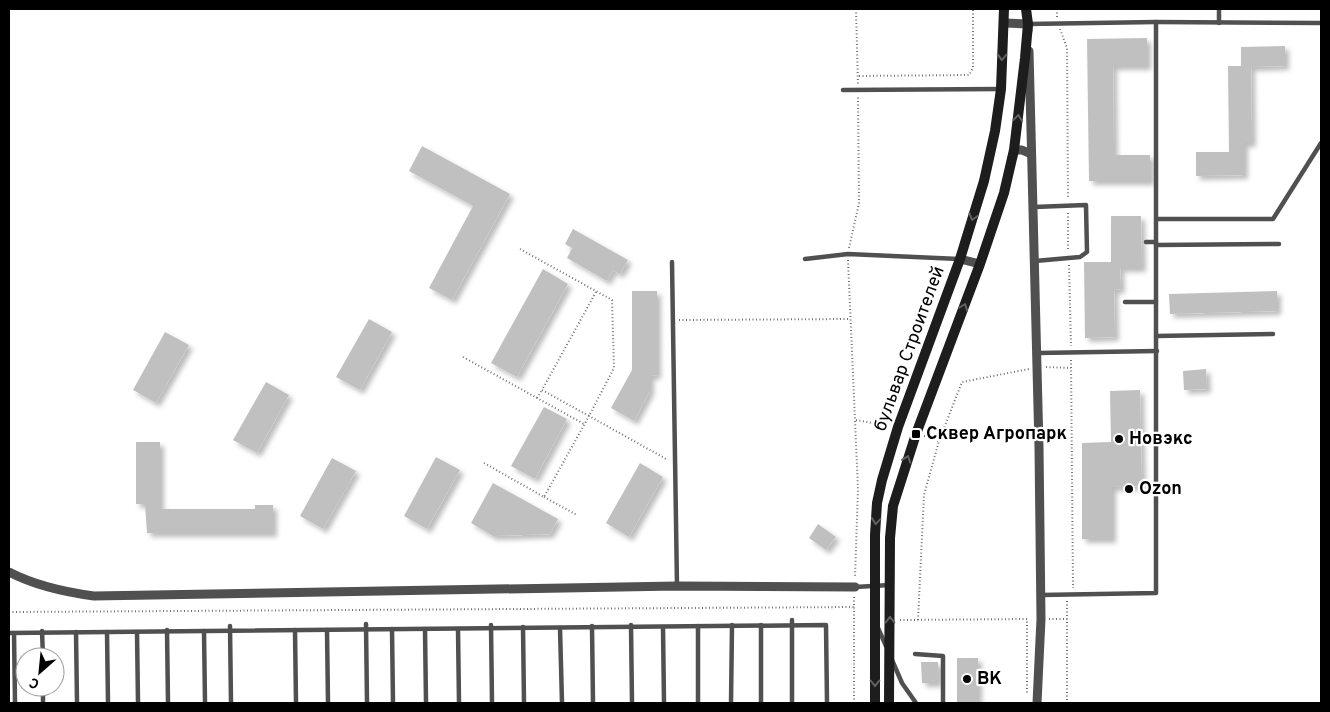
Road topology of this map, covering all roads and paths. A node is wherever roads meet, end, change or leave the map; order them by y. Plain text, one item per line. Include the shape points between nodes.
1 (856, 9) edge
2 (973, 9) edge
3 (1004, 9) edge
4 (1026, 9) edge
5 (1219, 9) edge
6 (1156, 22) junction
7 (1004, 23) junction
8 (1057, 23) junction
9 (1218, 23) junction
10 (1321, 23) edge
11 (1028, 24) junction
12 (859, 76) junction
13 (1001, 88) junction
14 (843, 90) dead end
15 (858, 90) junction
16 (1321, 143) edge
17 (1014, 150) junction
18 (1031, 154) junction
19 (1068, 206) junction
20 (1034, 207) junction
21 (1157, 219) junction
22 (1146, 242) dead end
23 (1156, 243) junction
24 (1279, 244) dead end
25 (520, 249) dead end
26 (848, 254) junction
27 (1068, 258) junction
28 (805, 259) dead end
29 (960, 259) junction
30 (1035, 261) junction
31 (672, 262) dead end
32 (980, 264) junction
33 (596, 292) junction
34 (1125, 302) dead end
35 (1156, 302) junction
36 (674, 318) junction
37 (849, 319) junction
38 (1273, 334) dead end
39 (1156, 336) junction
40 (1156, 351) junction
41 (1038, 353) junction
42 (1071, 353) junction
43 (463, 357) dead end
44 (1038, 367) junction
45 (1071, 368) junction
46 (542, 390) junction
47 (537, 398) junction
48 (589, 416) junction
49 (584, 424) junction
50 (484, 463) dead end
51 (674, 464) junction
52 (544, 497) junction
53 (576, 515) dead end
54 (9, 572) edge
55 (890, 585) junction
56 (677, 586) junction
57 (874, 586) junction
58 (855, 587) junction
59 (1041, 595) junction
60 (1067, 596) junction
61 (1073, 596) junction
62 (854, 607) junction
63 (9, 612) edge
64 (1041, 619) junction
65 (1067, 619) junction
66 (874, 620) junction
67 (890, 620) junction
68 (918, 620) junction
69 (792, 623) junction
70 (366, 624) dead end
71 (732, 625) junction
72 (761, 625) junction
73 (522, 626) junction
74 (592, 626) junction
75 (631, 626) junction
76 (698, 626) junction
77 (491, 627) junction
78 (663, 627) junction
79 (230, 628) junction
80 (560, 628) junction
81 (392, 629) junction
82 (425, 629) junction
83 (458, 629) junction
84 (295, 630) junction
85 (327, 630) junction
86 (366, 630) junction
87 (42, 631) junction
88 (167, 631) junction
89 (204, 631) junction
90 (76, 632) junction
91 (107, 632) junction
92 (137, 632) junction
93 (11, 633) edge
94 (42, 647) edge
95 (890, 654) junction
96 (915, 654) dead end
97 (1027, 694) dead end
98 (15, 703) edge
99 (78, 703) edge
100 (108, 703) edge
101 (138, 703) edge
102 (168, 703) edge
103 (205, 703) edge
104 (231, 703) edge
105 (296, 703) edge
106 (328, 703) edge
107 (367, 703) edge
108 (393, 703) edge
109 (426, 703) edge
110 (459, 703) edge
111 (492, 703) edge
112 (524, 703) edge
113 (562, 703) edge
114 (594, 703) edge
115 (632, 703) edge
116 (664, 703) edge
117 (698, 703) edge
118 (732, 703) edge
119 (761, 703) edge
120 (792, 703) edge
121 (827, 703) edge
122 (854, 703) edge
123 (875, 703) edge
124 (889, 703) edge
125 (916, 703) edge
126 (943, 703) edge
127 (1037, 703) edge
128 (1067, 703) edge

1 - 12 path
2 - 12 path via 973,68 969,74
3 - 7 main road, бульвар Строителей
4 - 11 main road, бульвар Строителей
5 - 9 lane
6 - 8 lane
6 - 9 lane
6 - 21 lane
7 - 11 street
7 -> 13 main road, бульвар Строителей
8 - 11 lane
8 - 19 path via 1067,48
9 - 10 lane
17 -> 11 main road, бульвар Строителей
11 - 18 street, бульвар Строителей
12 - 15 path
13 - 15 lane
13 -> 29 main road, бульвар Строителей via 991,151
14 - 15 lane
15 - 26 path via 858,203
16 - 21 lane via 1273,219
17 - 18 street
17 - 32 main road, бульвар Строителей via 1004,193
18 - 20 street, бульвар Строителей
19 - 20 lane
19 - 27 path
19 - 27 lane via 1086,205 1087,252 1080,257
20 - 30 street, бульвар Строителей
21 - 23 lane
22 - 23 lane
23 - 24 lane
23 - 35 lane
25 - 33 path
26 - 28 lane
26 - 29 lane
26 - 37 path
27 - 30 lane
27 - 42 path
29 - 32 street
29 -> 57 main road, бульвар Строителей via 882,480 875,535
30 - 41 street, бульвар Строителей
31 - 36 lane
55 -> 32 main road, бульвар Строителей via 890,538 899,483
33 - 46 path
33 - 48 path via 612,300 614,368
34 - 35 lane
35 - 39 lane
36 - 37 path via 685,321
36 - 51 lane
37 - 58 path via 858,489
38 - 39 lane
39 - 40 lane
40 - 42 lane
40 - 61 lane via 1156,593
41 - 42 lane
41 - 44 street, бульвар Строителей
42 - 45 path
43 - 47 path
44 - 45 path
44 - 59 street, бульвар Строителей
44 - 68 path via 962,382 939,441 924,495
45 - 61 path
46 - 47 path
46 - 48 path
47 - 49 path
48 - 49 path
48 - 51 path
49 - 52 path
50 - 52 path
51 - 56 lane
52 - 53 path
54 - 56 street via 58,591 94,596
55 - 57 lane
67 -> 55 main road, бульвар Строителей
56 - 58 street
57 - 58 lane
57 - 66 main road, бульвар Строителей
58 - 62 path
59 - 60 lane
59 - 64 street, бульвар Строителей
60 - 61 lane
60 - 65 path
62 - 63 path
62 - 122 path
64 - 65 path
64 - 127 street, бульвар Строителей
65 - 128 path
66 - 95 lane
66 -> 123 main road, бульвар Строителей
67 - 68 path
67 - 95 main road, бульвар Строителей
68 - 97 path via 1027,619
69 - 72 lane
69 - 120 lane
69 - 121 lane via 826,625
70 - 86 lane
71 - 72 lane
71 - 76 lane
71 - 118 lane
72 - 119 lane
73 - 77 lane
73 - 80 lane
73 - 112 lane
74 - 75 lane
74 - 80 lane
74 - 114 lane
75 - 78 lane
75 - 115 lane
76 - 78 lane
76 - 117 lane
77 - 83 lane
77 - 111 lane
78 - 116 lane
79 - 84 lane
79 - 89 lane
79 - 104 lane
80 - 113 lane
81 - 82 lane
81 - 86 lane
81 - 108 lane
82 - 83 lane
82 - 109 lane
83 - 110 lane
84 - 85 lane
84 - 105 lane
85 - 86 lane
85 - 106 lane
86 - 107 lane
87 - 90 lane
87 - 93 lane
87 - 94 lane
88 - 89 lane
88 - 92 lane
88 - 102 lane
89 - 103 lane
90 - 91 lane
90 - 99 lane
91 - 92 lane
91 - 100 lane
92 - 101 lane
93 - 98 lane
95 - 124 main road, бульвар Строителей
95 - 125 lane via 902,683
96 - 126 lane via 943,656

